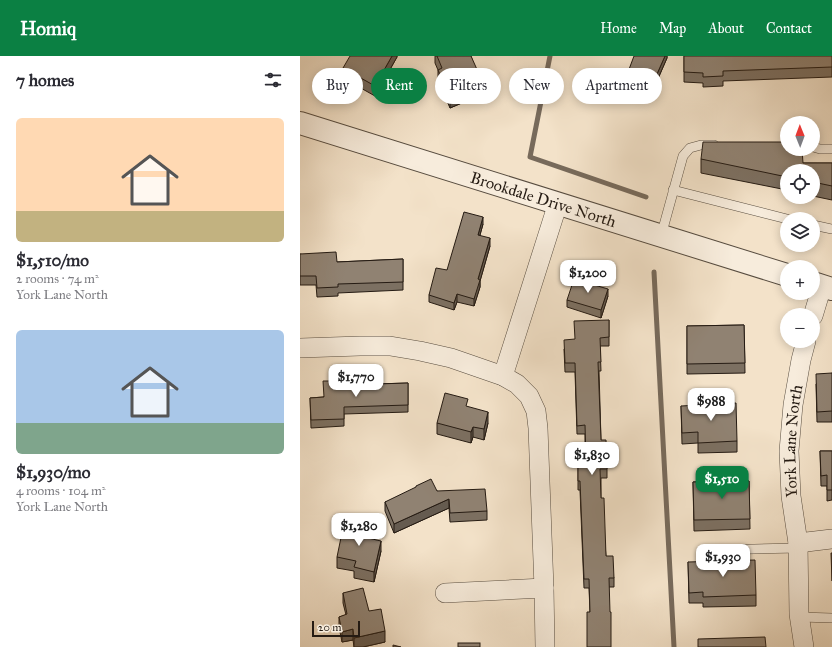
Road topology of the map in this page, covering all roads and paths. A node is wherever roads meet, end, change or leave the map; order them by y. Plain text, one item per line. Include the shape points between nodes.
1 (300, 124) edge
2 (724, 145) edge
3 (820, 149) edge
4 (832, 149) edge
5 (673, 190) junction
6 (558, 203) junction
7 (780, 217) edge
8 (820, 226) edge
9 (832, 229) edge
10 (661, 236) junction
11 (780, 273) edge
12 (822, 286) edge
13 (815, 308) edge
14 (300, 348) edge
15 (804, 348) edge
16 (502, 376) junction
17 (832, 539) edge
18 (798, 545) junction
19 (715, 550) dead end
20 (544, 588) junction
21 (445, 593) dead end
22 (800, 617) junction
23 (832, 618) edge
24 (545, 647) edge
25 (804, 647) edge

1 - 6 street, Brookdale Drive North
2 - 5 lane via 701,145 690,148 683,156
3 - 4 lane
5 - 7 lane
5 - 10 lane
6 - 10 street, Brookdale Drive North
6 - 16 street
8 - 9 lane
10 - 11 street, Brookdale Drive North
12 - 13 street
14 - 16 street via 390,346 451,358
15 - 18 street, York Lane North via 793,405 789,451 791,496
16 - 20 street via 517,384 529,396 536,410
17 - 18 street
18 - 19 lane
18 - 22 street, York Lane North
20 - 21 street
20 - 24 street
22 - 23 lane
22 - 25 street, York Lane North

